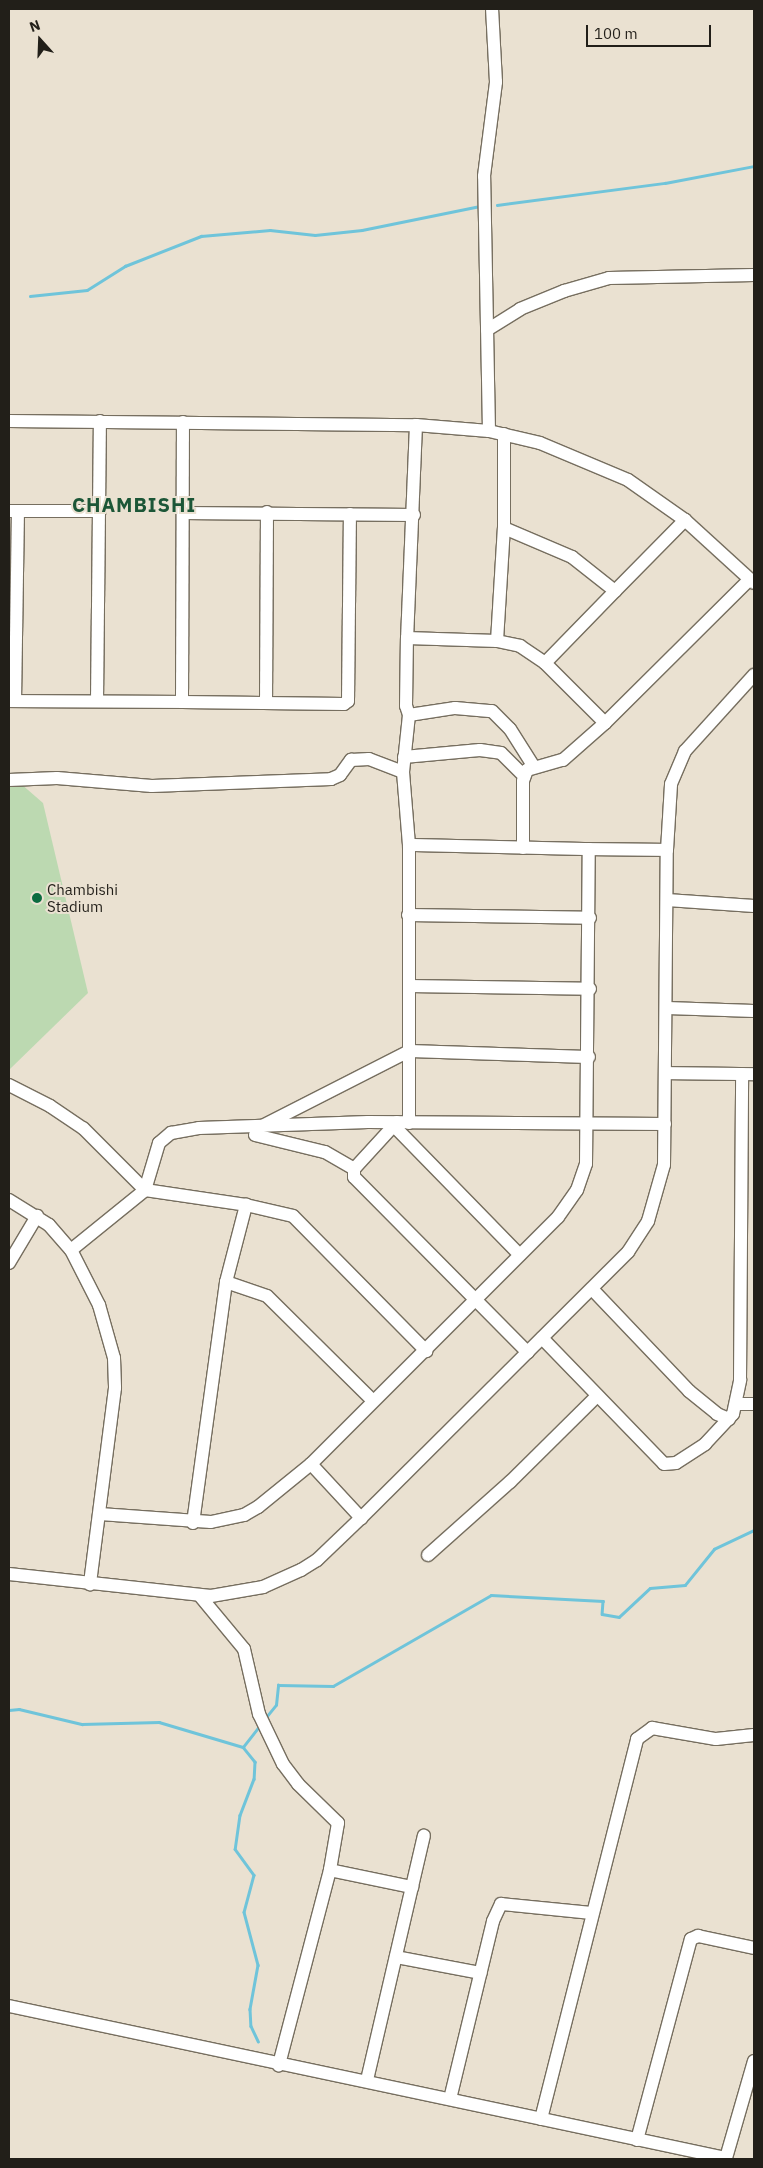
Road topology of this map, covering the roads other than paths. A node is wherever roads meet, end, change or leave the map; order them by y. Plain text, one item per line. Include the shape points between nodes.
1 (492, 9) edge
2 (754, 275) edge
3 (487, 330) junction
4 (9, 421) edge
5 (100, 421) junction
6 (183, 422) junction
7 (416, 425) junction
8 (489, 431) junction
9 (504, 434) junction
10 (13, 511) edge
11 (100, 511) junction
12 (183, 512) junction
13 (267, 512) junction
14 (350, 514) junction
15 (414, 515) junction
16 (686, 520) junction
17 (504, 528) junction
18 (752, 582) edge
19 (615, 591) junction
20 (407, 638) junction
21 (497, 641) junction
22 (545, 662) junction
23 (754, 675) edge
24 (12, 701) edge
25 (97, 701) junction
26 (182, 702) junction
27 (266, 702) junction
28 (409, 715) junction
29 (605, 722) junction
30 (404, 757) junction
31 (529, 771) junction
32 (403, 772) junction
33 (9, 780) edge
34 (409, 845) junction
35 (523, 848) junction
36 (589, 849) junction
37 (667, 850) junction
38 (667, 900) junction
39 (754, 906) edge
40 (408, 915) junction
41 (590, 918) junction
42 (409, 986) junction
43 (590, 989) junction
44 (667, 1008) junction
45 (754, 1010) edge
46 (409, 1051) junction
47 (589, 1057) junction
48 (666, 1073) junction
49 (748, 1074) edge
50 (9, 1085) edge
51 (400, 1124) junction
52 (666, 1124) junction
53 (589, 1125) junction
54 (257, 1131) junction
55 (354, 1169) junction
56 (144, 1190) junction
57 (9, 1200) edge
58 (246, 1205) junction
59 (37, 1216) junction
60 (70, 1250) junction
61 (520, 1255) junction
62 (9, 1263) edge
63 (226, 1282) junction
64 (592, 1290) junction
65 (475, 1302) junction
66 (542, 1338) junction
67 (426, 1351) junction
68 (528, 1353) junction
69 (596, 1397) junction
70 (373, 1402) junction
71 (737, 1404) junction
72 (754, 1404) edge
73 (729, 1419) junction
74 (311, 1464) junction
75 (100, 1514) junction
76 (361, 1518) junction
77 (193, 1522) junction
78 (428, 1555) dead end
79 (9, 1574) edge
80 (90, 1584) junction
81 (200, 1596) junction
82 (754, 1735) edge
83 (424, 1836) dead end
84 (330, 1870) junction
85 (412, 1887) junction
86 (591, 1913) junction
87 (754, 1948) edge
88 (396, 1957) junction
89 (480, 1973) junction
90 (9, 2006) edge
91 (754, 2061) edge
92 (279, 2065) junction
93 (367, 2080) junction
94 (450, 2100) junction
95 (541, 2119) junction
96 (637, 2140) junction
97 (727, 2159) edge

1 - 3 street via 496,82 484,176
2 - 3 street via 609,278 564,291 520,309
3 - 8 street
4 - 5 street
5 - 6 street
5 - 11 street
6 - 7 street
6 - 12 street
7 - 8 street
7 - 15 street
8 - 9 street
9 - 16 street via 540,443 609,470
9 - 17 street
10 - 11 street
10 - 24 street
11 - 25 street
12 - 13 street
12 - 26 street
13 - 14 street
13 - 27 street
14 - 15 street
14 - 27 street via 348,700 344,704
15 - 20 street
16 - 18 street
16 - 19 street
17 - 19 street via 572,557
17 - 21 street
18 - 29 street
19 - 22 street
20 - 21 street
20 - 28 street via 406,706
21 - 22 street via 520,646
22 - 29 street
23 - 37 street via 697,736 676,768 668,801
24 - 25 street
25 - 26 street
26 - 27 street
28 - 30 street
28 - 31 street via 455,708 492,711 510,729
29 - 31 street via 563,760
30 - 31 street via 480,750 501,753
30 - 32 street
31 - 35 street
32 - 33 street via 359,758 351,760 340,775 331,779 152,786 57,778
32 - 34 street
34 - 35 street
34 - 40 street
35 - 36 street
36 - 37 street
36 - 41 street
37 - 38 street
38 - 39 street
38 - 44 street
40 - 41 street
40 - 42 street
41 - 43 street
42 - 43 street
42 - 46 street
43 - 47 street
44 - 45 street
44 - 48 street
46 - 47 street
46 - 51 street
46 - 54 street
47 - 53 street
48 - 49 street
48 - 52 street
49 - 71 street
50 - 56 street via 83,1128
51 - 53 street
51 - 54 street
51 - 55 street
51 - 61 street
52 - 53 street
52 - 64 street via 661,1179 648,1221 628,1252
53 - 61 street via 586,1164 577,1190 558,1217
54 - 55 street via 326,1152
54 - 56 street via 199,1128 171,1133 159,1143
55 - 65 street via 354,1177
56 - 58 street
56 - 60 street
57 - 59 street
58 - 63 street
58 - 67 street via 293,1216
59 - 60 street
59 - 62 street
60 - 75 street via 99,1305 114,1358 115,1388
61 - 65 street
63 - 70 street via 267,1296
63 - 77 street
64 - 66 street
64 - 73 street via 689,1391 717,1414
65 - 67 street
65 - 68 street
66 - 68 street
66 - 69 street
67 - 70 street
68 - 76 street
69 - 73 street via 664,1464 676,1463 705,1444
69 - 78 street via 510,1482
70 - 74 street
71 - 72 street
71 - 73 street
74 - 76 street
74 - 77 street via 244,1515
75 - 77 street
75 - 80 street
76 - 81 street via 317,1560 280,1580 245,1592
79 - 80 street
80 - 81 street
81 - 84 street via 244,1649 259,1714 284,1764 298,1784 335,1818 338,1829
82 - 86 street via 716,1739 652,1728 643,1732 633,1749
83 - 85 street
84 - 85 street
84 - 92 street
85 - 88 street
86 - 89 street via 501,1904 493,1921
86 - 95 street
87 - 96 street via 698,1936 691,1940
88 - 89 street
88 - 93 street
89 - 94 street
90 - 92 street
91 - 97 street
92 - 93 street
93 - 94 street
94 - 95 street
95 - 96 street
96 - 97 street

